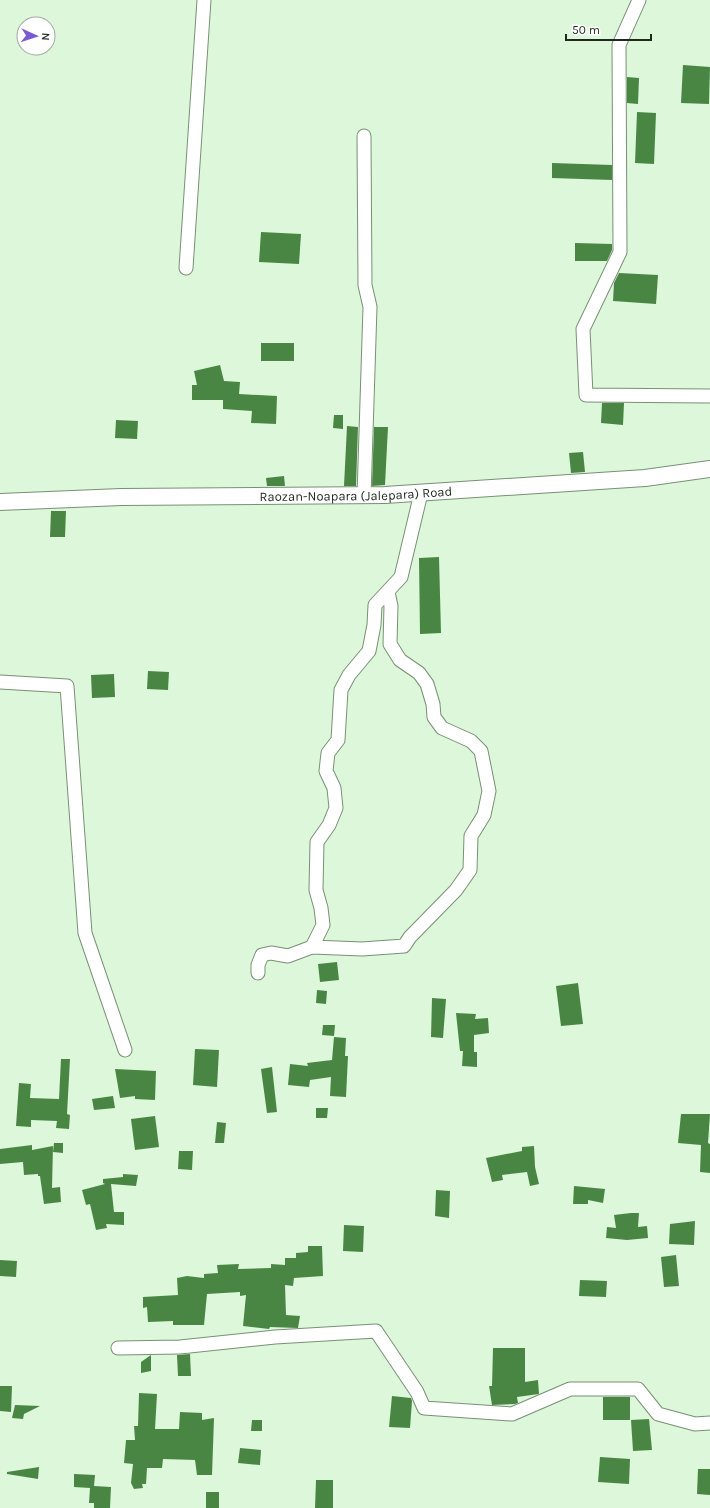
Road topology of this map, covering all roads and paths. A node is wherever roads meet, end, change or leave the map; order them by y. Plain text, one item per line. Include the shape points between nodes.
1 (204, 0) edge
2 (640, 0) edge
3 (364, 136) dead end
4 (186, 268) dead end
5 (710, 396) edge
6 (710, 469) edge
7 (421, 493) junction
8 (364, 496) junction
9 (0, 502) edge
10 (388, 592) junction
11 (0, 682) edge
12 (312, 947) junction
13 (258, 973) dead end
14 (125, 1050) dead end
15 (118, 1348) dead end
16 (710, 1423) edge

1 - 4 street
2 - 5 street via 619,44 620,252 583,329 586,395
3 - 8 street via 365,285 370,307
6 - 7 main road, Raozan-Noapara (Jalepara) Road via 645,478
7 - 8 main road, Raozan-Noapara (Jalepara) Road
7 - 10 street via 401,577
8 - 9 main road, Raozan-Noapara (Jalepara) Road via 121,497
10 - 12 street via 375,605 369,651 349,674 342,690 338,740 328,753 326,771 334,788 336,808 329,826 317,842 316,890 323,925
10 - 12 street via 390,644 400,660 419,673 427,684 434,717 442,728 471,741 481,751 489,791 484,815 470,836 470,870 456,890 404,946 362,949
11 - 14 street via 67,686 85,933
12 - 13 street via 288,956 271,953 262,955
15 - 16 street via 180,1347 275,1337 376,1332 417,1392 424,1408 512,1414 570,1389 638,1389 658,1414 696,1424

